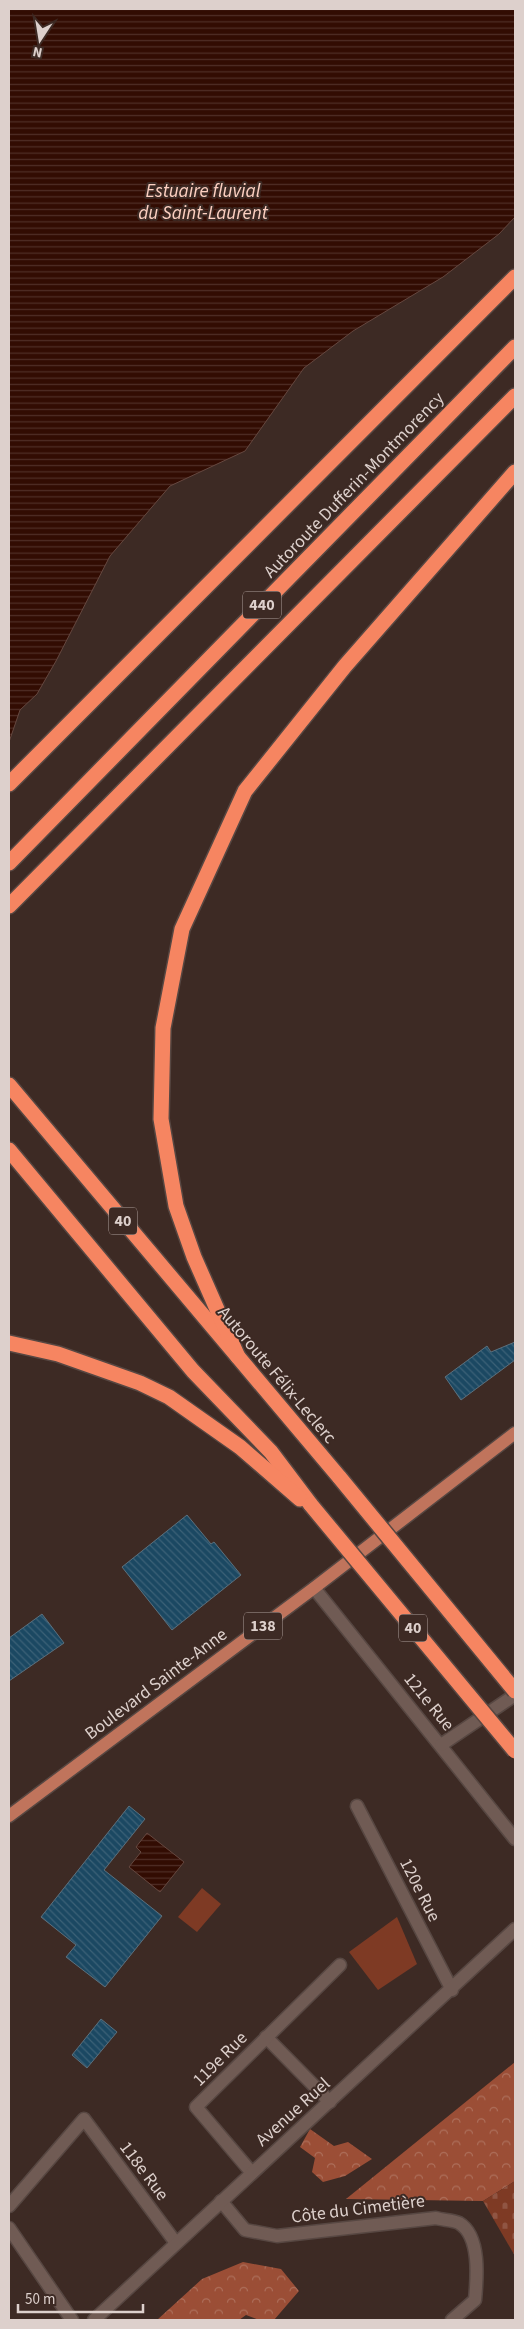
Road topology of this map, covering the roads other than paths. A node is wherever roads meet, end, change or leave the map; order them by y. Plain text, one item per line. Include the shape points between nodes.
1 (515, 277) edge
2 (515, 347) edge
3 (515, 396) edge
4 (515, 472) edge
5 (9, 784) edge
6 (9, 863) edge
7 (9, 906) edge
8 (9, 1084) edge
9 (9, 1150) edge
10 (9, 1343) edge
11 (238, 1357) junction
12 (515, 1433) edge
13 (311, 1505) junction
14 (314, 1588) junction
15 (515, 1693) edge
16 (441, 1745) junction
17 (515, 1751) edge
18 (357, 1806) dead end
19 (9, 1816) edge
20 (515, 1838) edge
21 (515, 1929) edge
22 (340, 1965) dead end
23 (452, 1990) junction
24 (266, 2037) junction
25 (330, 2102) junction
26 (252, 2173) junction
27 (221, 2201) junction
28 (9, 2206) edge
29 (9, 2228) edge
30 (176, 2243) junction
31 (72, 2320) edge
32 (94, 2320) edge
33 (452, 2320) edge

1 - 5 highway
2 - 6 highway, Autoroute Dufferin-Montmorency / 440
3 - 7 highway, 440
4 - 11 highway via 345,666 245,791 182,929 163,1028 161,1119 176,1206 194,1257
8 - 11 highway, Autoroute Félix-Leclerc / 40
9 - 13 highway via 193,1371 271,1452
10 - 13 highway, 40 via 58,1354 140,1383 169,1397 220,1432 290,1493
11 - 15 highway, Autoroute Félix-Leclerc / 40, bridge
12 - 14 main road, Boulevard Sainte-Anne / 138
13 - 17 highway, 40, bridge
14 - 16 street, 121e Rue
14 - 19 main road, Boulevard Sainte-Anne / 138
15 - 16 street
16 - 20 street, 121e Rue
18 - 23 street, 120e Rue
21 - 23 street, Avenue Ruel
22 - 24 street, 119e Rue
23 - 25 street, Avenue Ruel
24 - 25 street, 119e Rue
24 - 26 street, 119e Rue via 196,2107
25 - 26 street, Avenue Ruel
26 - 27 street, Avenue Ruel
27 - 30 street, Avenue Ruel
27 - 33 street, Côte du Cimetière via 245,2230 277,2236 436,2218 459,2224 473,2241 478,2274 475,2300
28 - 30 street, 118e Rue via 84,2119
29 - 31 street
30 - 32 street, Avenue Ruel

